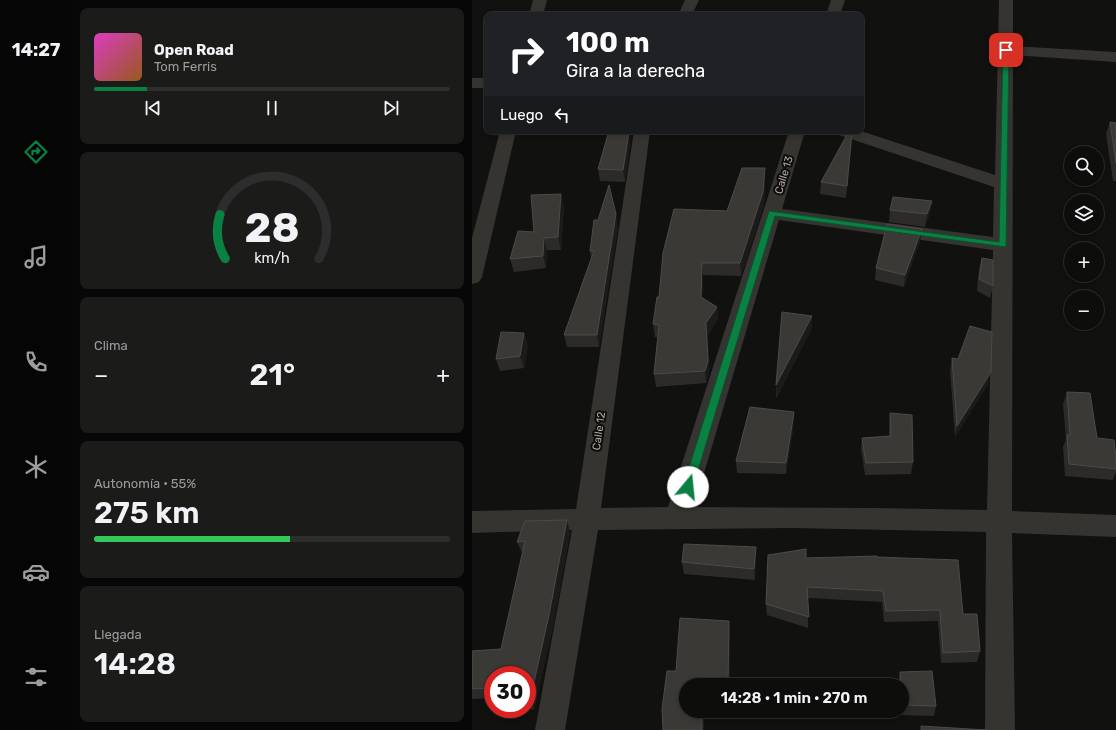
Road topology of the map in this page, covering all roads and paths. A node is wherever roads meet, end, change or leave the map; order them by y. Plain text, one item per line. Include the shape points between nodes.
1 (540, 0) edge
2 (692, 0) edge
3 (838, 0) edge
4 (1006, 0) edge
5 (537, 12) edge
6 (686, 12) edge
7 (834, 12) edge
8 (1006, 50) junction
9 (1116, 57) edge
10 (472, 83) edge
11 (484, 83) edge
12 (507, 134) edge
13 (642, 134) edge
14 (796, 134) edge
15 (854, 134) edge
16 (1004, 184) junction
17 (772, 213) junction
18 (1003, 245) junction
19 (472, 278) edge
20 (678, 517) junction
21 (587, 518) junction
22 (999, 520) junction
23 (472, 522) edge
24 (1116, 526) edge
25 (550, 730) edge
26 (1000, 730) edge

1 - 5 street
2 - 6 street
3 - 7 street
4 - 8 street
8 - 9 street
8 - 16 street
10 - 11 street
12 - 19 street
13 - 21 street, Calle 12
14 - 17 street, Calle 13
15 - 16 street
16 - 18 street
17 - 18 street
17 - 20 street, Calle 13
18 - 22 street
20 - 21 street
20 - 22 street
21 - 23 street
21 - 25 street, Calle 12
22 - 24 street
22 - 26 street

